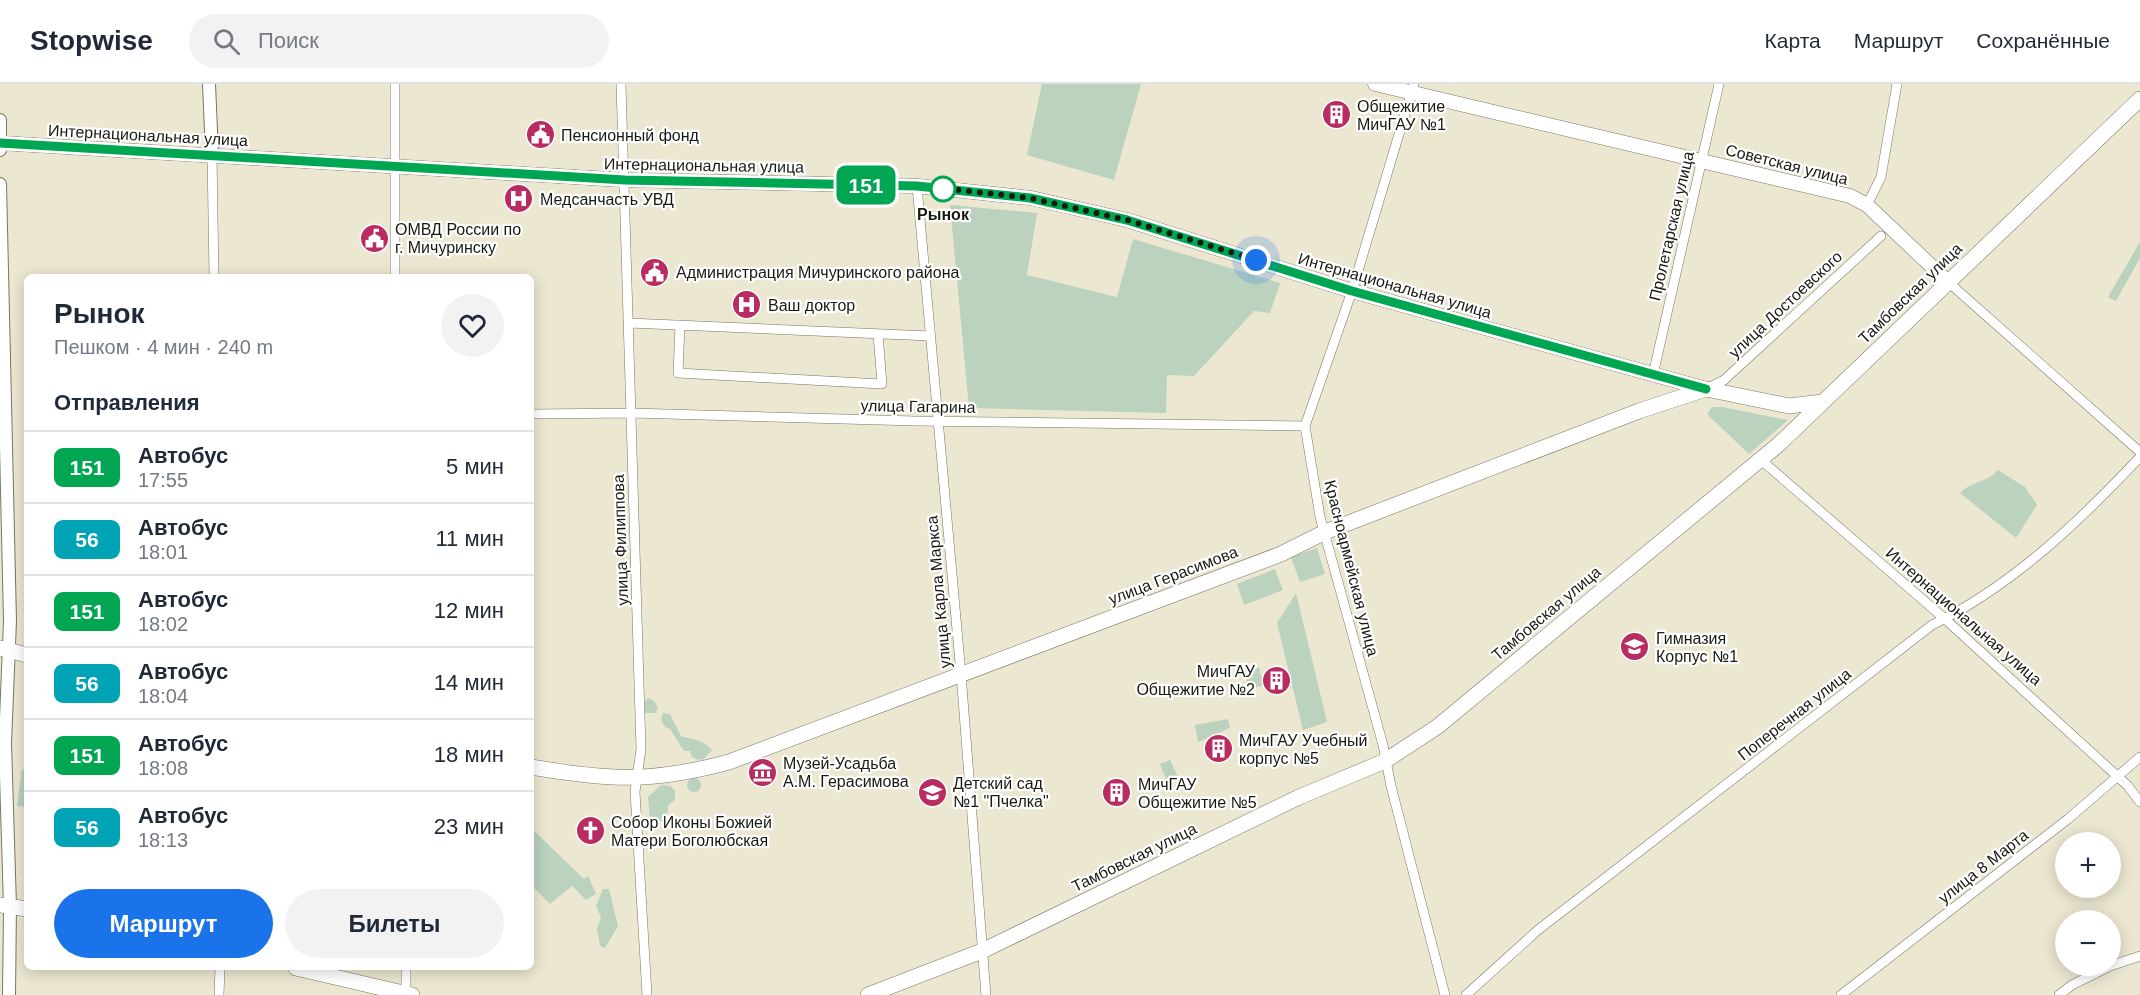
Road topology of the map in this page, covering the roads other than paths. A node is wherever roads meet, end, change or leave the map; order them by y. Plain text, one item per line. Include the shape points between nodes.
1 (209, 84) edge
2 (395, 84) edge
3 (621, 84) edge
4 (1375, 84) edge
5 (1719, 84) edge
6 (1898, 84) edge
7 (1413, 88) edge
8 (2140, 99) edge
9 (0, 120) edge
10 (0, 143) edge
11 (0, 150) edge
12 (212, 154) junction
13 (1702, 160) junction
14 (395, 166) junction
15 (625, 180) junction
16 (0, 184) edge
17 (917, 186) junction
18 (1867, 205) junction
19 (1881, 236) dead end
20 (214, 274) edge
21 (395, 274) edge
22 (1947, 281) junction
23 (1352, 291) junction
24 (629, 323) junction
25 (680, 325) junction
26 (878, 334) junction
27 (930, 336) junction
28 (1653, 375) junction
29 (1706, 389) junction
30 (1822, 402) junction
31 (632, 413) junction
32 (534, 414) edge
33 (937, 421) junction
34 (1305, 426) junction
35 (2140, 454) edge
36 (1761, 460) junction
37 (1325, 532) junction
38 (1945, 619) junction
39 (4, 649) edge
40 (24, 654) edge
41 (961, 674) junction
42 (2140, 757) edge
43 (1385, 761) junction
44 (534, 767) edge
45 (2115, 777) junction
46 (635, 779) junction
47 (2140, 802) edge
48 (5, 905) edge
49 (24, 908) edge
50 (982, 951) junction
51 (2140, 956) edge
52 (2121, 962) edge
53 (220, 970) edge
54 (305, 970) edge
55 (406, 970) edge
56 (2090, 976) edge
57 (409, 994) edge
58 (9, 995) edge
59 (219, 995) edge
60 (647, 995) edge
61 (868, 995) edge
62 (986, 995) edge
63 (1445, 995) edge
64 (1466, 995) edge
65 (1841, 995) edge
66 (2060, 995) edge

1 - 12 street
2 - 14 street
3 - 15 street, улица Филиппова
4 - 7 main road, Советская улица
5 - 13 street, Пролетарская улица
6 - 18 street via 1881,177
7 - 13 main road, Советская улица
7 - 23 street, Красноармейская улица
8 - 22 main road, Тамбовская улица
9 - 10 street
10 - 11 street
10 - 12 main road, Интернациональная улица
12 - 14 main road, Интернациональная улица
12 - 20 street
13 - 18 main road, Советская улица via 1830,190
13 - 28 street, Пролетарская улица
14 - 15 main road, Интернациональная улица
14 - 21 street
15 - 17 main road, Интернациональная улица
15 - 24 street, улица Филиппова
16 - 39 street via 10,621
17 - 23 main road, Интернациональная улица via 1030,198 1127,220
17 - 27 street, улица Карла Маркса
18 - 22 main road, Советская улица
19 - 29 street, улица Достоевского via 1724,380
22 - 30 main road, Тамбовская улица
22 - 35 street, Советская улица
23 - 28 main road, Интернациональная улица
23 - 34 street, Красноармейская улица
24 - 25 street
24 - 31 street, улица Филиппова
25 - 26 street
25 - 26 street via 678,373 882,384
26 - 27 street
27 - 33 street, улица Карла Маркса
28 - 29 main road, Интернациональная улица
29 - 30 main road via 1789,406
29 - 37 main road, улица Герасимова
30 - 36 main road, Тамбовская улица
31 - 32 street, улица Гагарина
31 - 33 street, улица Гагарина
31 - 46 street, улица Филиппова via 641,749
33 - 34 street, улица Гагарина
33 - 41 street, улица Карла Маркса
34 - 37 street, Красноармейская улица
35 - 38 street, Поперечная улица via 2075,524
36 - 38 street, Интернациональная улица
36 - 43 main road, Тамбовская улица via 1437,728
37 - 41 main road, улица Герасимова via 1281,554
37 - 43 street, Красноармейская улица
38 - 45 street, Интернациональная улица
38 - 64 street, Поперечная улица via 1932,625 1548,923
39 - 40 main road
39 - 48 street
41 - 46 main road, улица Герасимова via 729,762 680,774
41 - 50 street, улица Карла Маркса
42 - 45 street, улица 8 Марта
43 - 50 main road, Тамбовская улица via 1297,798
43 - 63 street, Красноармейская улица
44 - 46 main road, улица Герасимова
45 - 47 street, Интернациональная улица
45 - 65 street, улица 8 Марта via 2050,833
46 - 60 street, улица Филиппова
48 - 49 main road
48 - 58 street
50 - 61 main road, Тамбовская улица
50 - 62 street, улица Карла Маркса
51 - 52 street
53 - 59 street
54 - 57 main road
55 - 57 street
56 - 66 street

